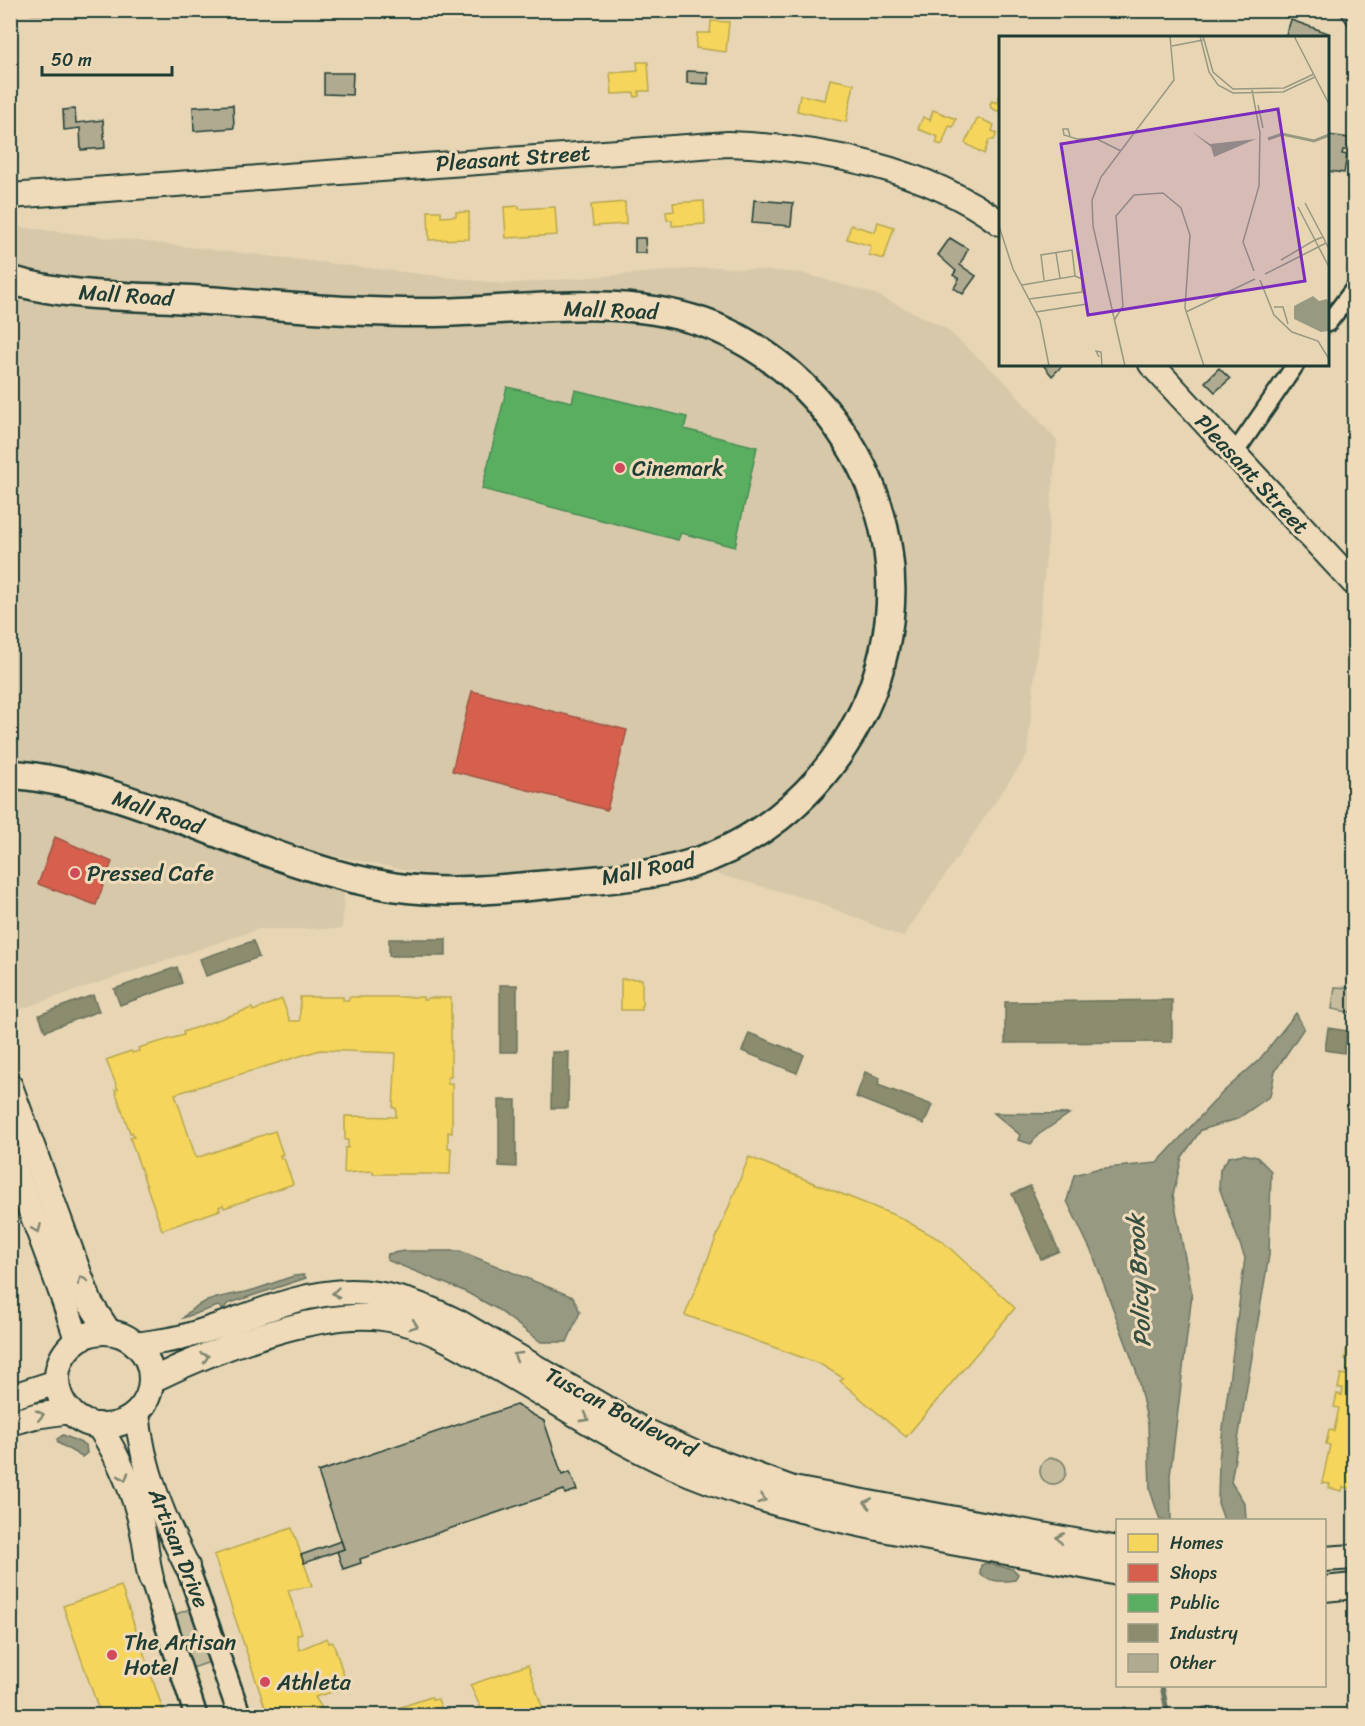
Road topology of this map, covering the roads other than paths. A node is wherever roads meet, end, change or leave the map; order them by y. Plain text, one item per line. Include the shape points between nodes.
1 (10, 196) edge
2 (999, 222) edge
3 (10, 280) edge
4 (1354, 289) edge
5 (1329, 322) edge
6 (1153, 366) edge
7 (1295, 366) edge
8 (1234, 454) junction
9 (1354, 583) edge
10 (10, 774) edge
11 (10, 1086) edge
12 (10, 1154) edge
13 (109, 1332) junction
14 (77, 1340) junction
15 (137, 1345) junction
16 (152, 1380) junction
17 (57, 1382) junction
18 (10, 1397) edge
19 (70, 1411) junction
20 (137, 1413) junction
21 (10, 1424) edge
22 (98, 1425) junction
23 (1116, 1549) edge
24 (1354, 1557) edge
25 (1326, 1559) edge
26 (187, 1566) joint
27 (1116, 1573) edge
28 (151, 1578) joint
29 (1354, 1586) edge
30 (1326, 1589) edge
31 (196, 1716) edge
32 (240, 1716) edge

1 - 2 main road, Pleasant Street via 728,144 808,150 887,169 962,199
3 - 10 main road, Mall Road via 68,292 338,309 431,313 615,306 666,311 692,319 735,337 777,363 832,418 871,486 886,534 891,585 887,632 874,683 854,731 825,772 791,808 752,836 716,855 668,870 496,889 438,891 393,887 282,857 113,796
4 - 5 street
6 - 8 main road, Pleasant Street
7 - 8 street
8 - 9 main road, Pleasant Street
13 -> 11 main road via 90,1303
12 -> 14 main road
13 - 14 main road
13 - 15 main road
14 - 17 main road via 59,1366
15 - 16 main road via 150,1367
23 -> 15 main road, Tuscan Boulevard via 806,1491 759,1478 643,1430 460,1323 393,1297 352,1292 317,1296 182,1337
16 - 20 main road
16 -> 27 main road, Tuscan Boulevard via 181,1365 301,1324 357,1317 404,1322 460,1346 667,1464 753,1496 822,1517
17 - 18 main road
17 - 19 main road
21 -> 19 main road
19 - 22 main road
20 - 22 main road via 113,1425
20 - 26 main road, Artisan Drive via 143,1454 168,1529
22 -> 28 main road, Artisan Drive via 117,1454 144,1536
24 - 25 main road
26 - 32 street, Artisan Drive
28 - 31 street, Artisan Drive
29 - 30 main road

